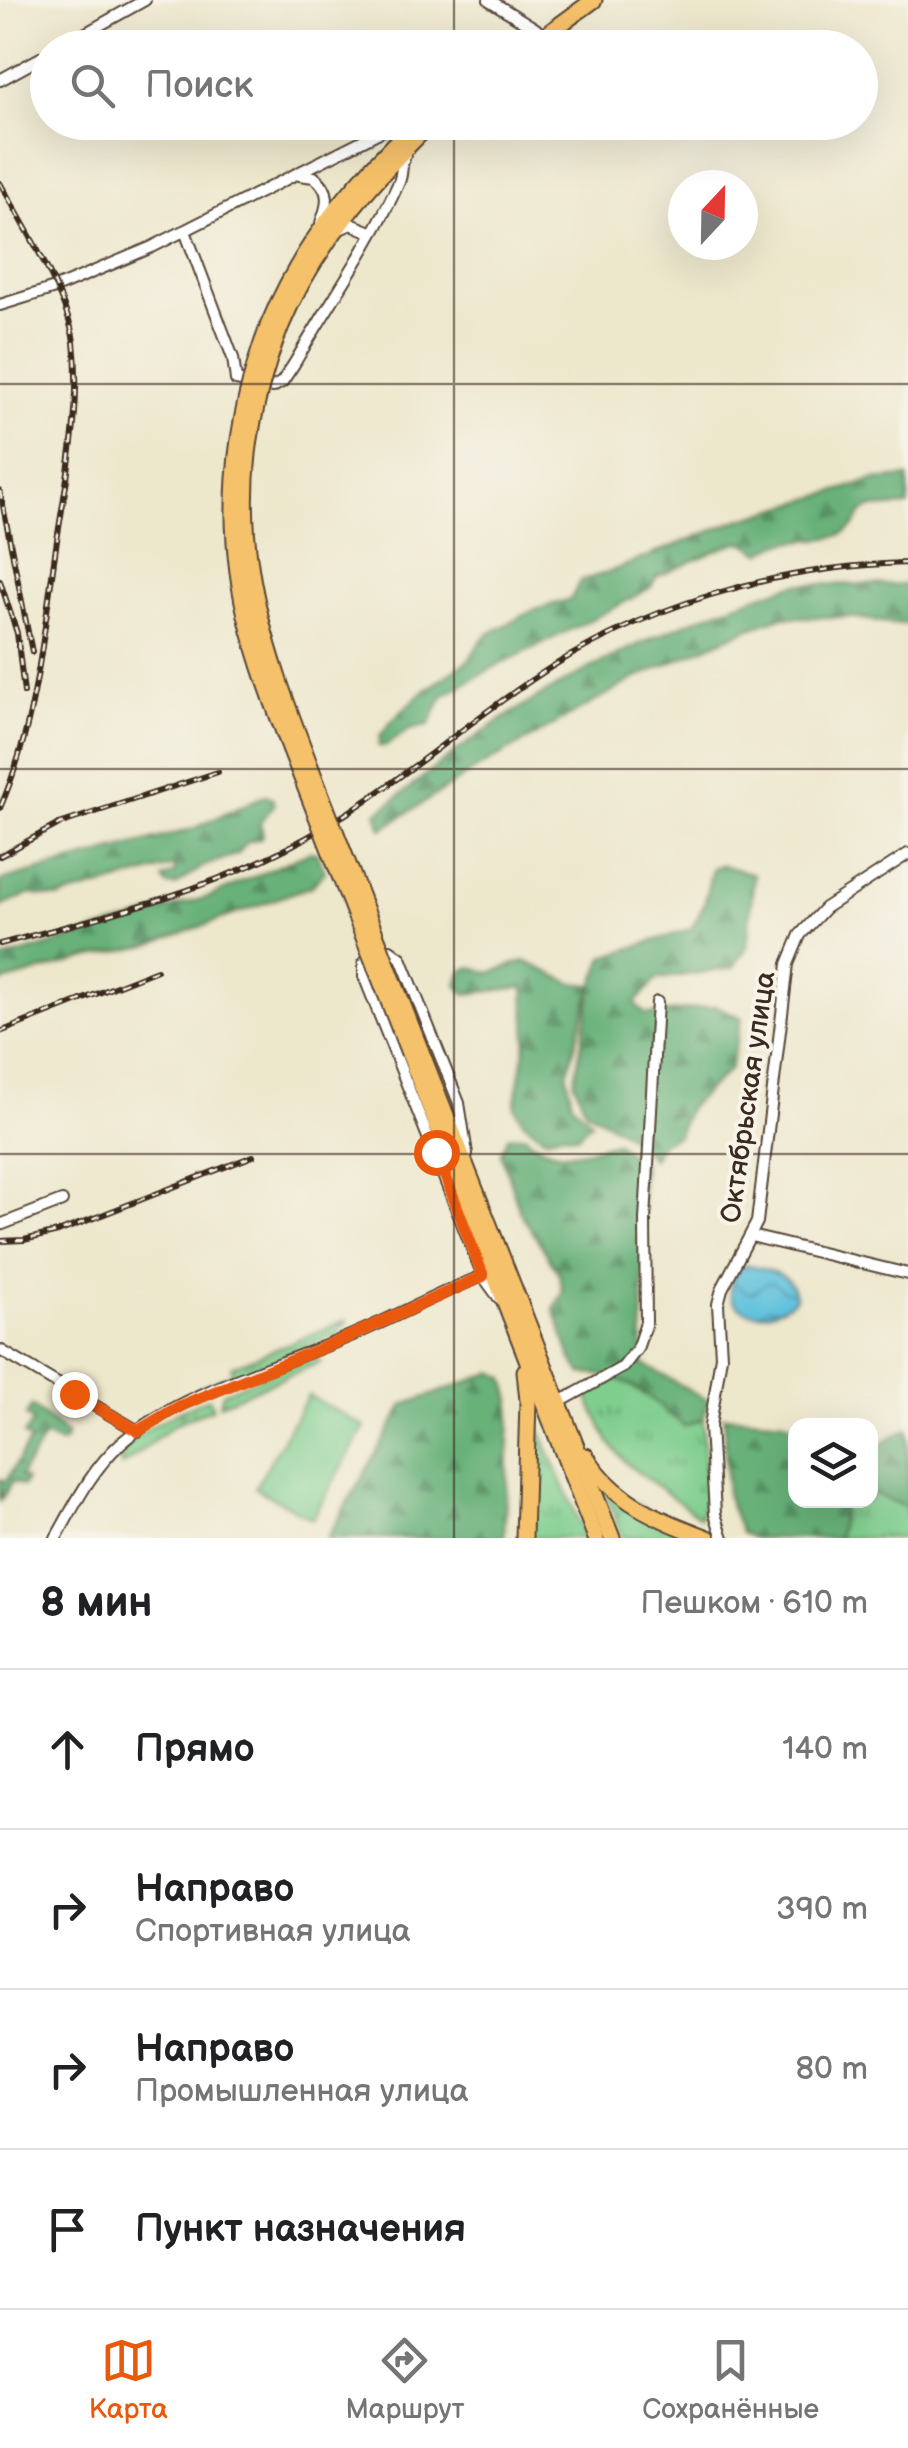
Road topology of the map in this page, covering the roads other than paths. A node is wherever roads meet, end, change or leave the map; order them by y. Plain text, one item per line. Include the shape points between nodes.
1 (146, 0) edge
2 (489, 0) edge
3 (576, 0) edge
4 (594, 0) edge
5 (536, 29) joint
6 (92, 30) edge
7 (553, 30) edge
8 (30, 64) edge
9 (0, 80) edge
10 (362, 140) edge
11 (399, 140) edge
12 (412, 142) joint
13 (288, 177) junction
14 (186, 231) junction
15 (371, 232) junction
16 (322, 236) junction
17 (0, 304) edge
18 (908, 854) edge
19 (657, 1002) dead end
20 (414, 1051) junction
21 (436, 1125) junction
22 (443, 1173) junction
23 (62, 1201) dead end
24 (482, 1208) junction
25 (0, 1225) edge
26 (751, 1236) junction
27 (908, 1274) edge
28 (483, 1276) junction
29 (508, 1312) junction
30 (0, 1350) edge
31 (523, 1352) junction
32 (560, 1409) junction
33 (138, 1431) junction
34 (715, 1514) junction
35 (679, 1526) junction
36 (56, 1538) edge
37 (524, 1538) edge
38 (596, 1538) edge
39 (612, 1538) edge
40 (708, 1538) edge
41 (723, 1538) edge

1 - 6 street
2 - 5 street
3 - 5 highway
4 - 7 highway
8 - 9 street
10 - 13 street
11 - 16 highway via 354,185
12 - 15 street
12 - 16 highway
13 - 14 street
13 - 16 street via 307,174 324,185
14 - 15 street via 236,380 268,388 290,370
14 - 17 street via 55,288
15 - 16 street via 347,225
16 - 20 highway, bridge via 296,268 246,397 235,470 235,546 243,602 272,699
18 - 26 street, Октябрьская улица via 825,908 800,935 788,964
19 - 32 street via 646,1322 623,1367
20 - 21 highway
20 - 24 highway
21 - 22 street
21 - 29 highway
22 - 24 street via 363,972 366,958 380,950 401,958 447,1070
22 - 28 street
23 - 25 street
24 - 32 highway
26 - 27 street
26 - 34 street, Октябрьская улица via 718,1304 722,1356 710,1426
28 - 29 street
28 - 33 street via 180,1406
29 - 31 highway
30 - 33 street
31 - 37 highway
31 - 38 highway
32 - 35 highway via 612,1490
32 - 39 highway
33 - 36 street via 94,1472
34 - 35 street via 702,1527
34 - 41 street, Октябрьская улица
35 - 40 highway

